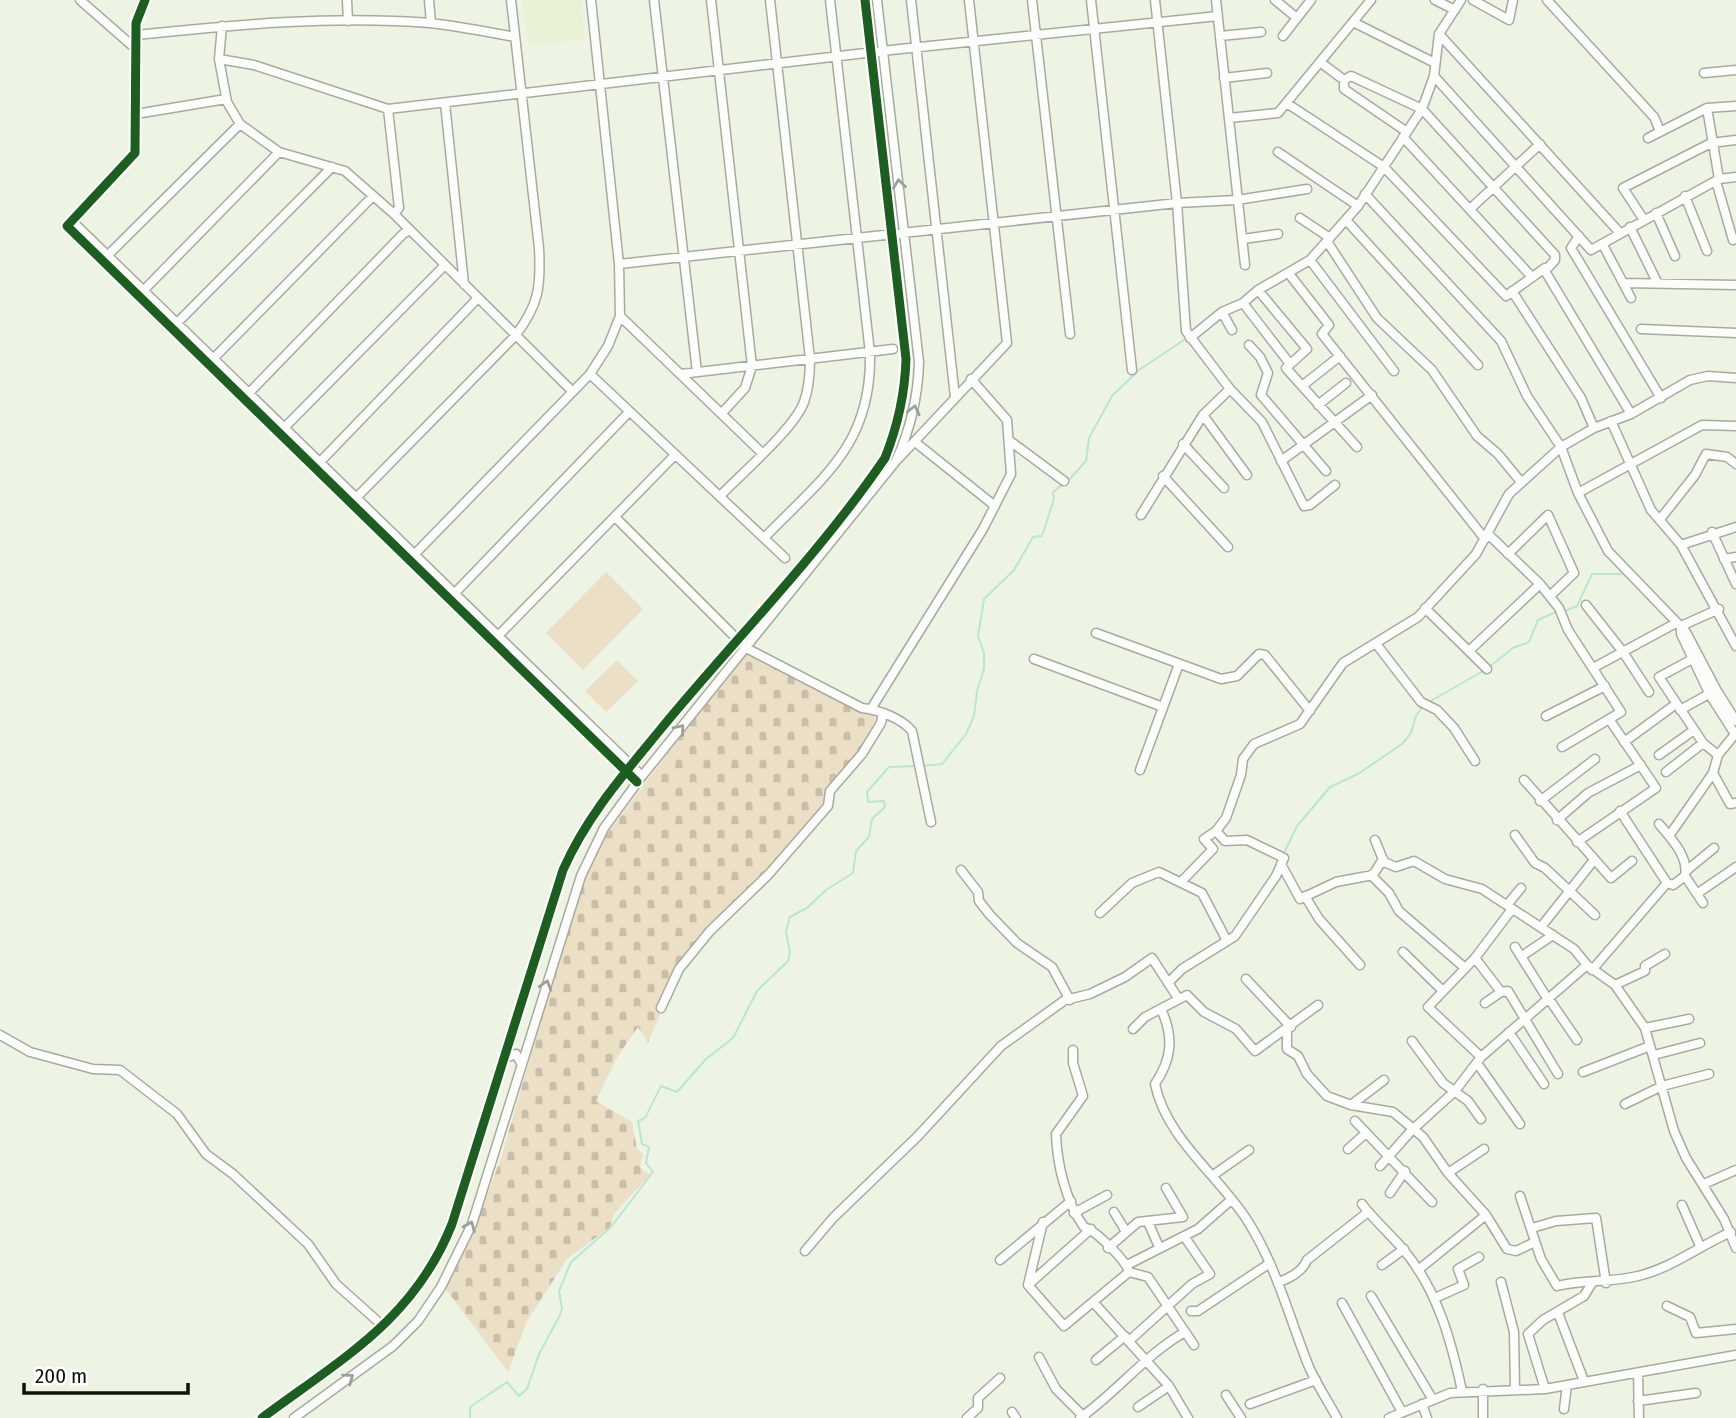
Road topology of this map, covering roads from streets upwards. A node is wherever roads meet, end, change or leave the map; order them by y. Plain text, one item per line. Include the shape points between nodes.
1 (80, 0) edge
2 (145, 0) edge
3 (346, 0) edge
4 (429, 0) edge
5 (511, 0) edge
6 (591, 0) edge
7 (654, 0) edge
8 (711, 0) edge
9 (770, 0) edge
10 (830, 0) edge
11 (865, 0) edge
12 (877, 0) edge
13 (911, 0) edge
14 (969, 0) edge
15 (1032, 0) edge
16 (1091, 0) edge
17 (1155, 0) edge
18 (1216, 0) edge
19 (1275, 0) edge
20 (1311, 0) edge
21 (1371, 0) edge
22 (1435, 0) edge
23 (1461, 0) edge
24 (1473, 0) edge
25 (1513, 0) edge
26 (1547, 0) edge
27 (1455, 10) junction
28 (1218, 16) junction
29 (1297, 18) junction
30 (348, 21) junction
31 (1353, 22) junction
32 (431, 23) junction
33 (1158, 23) junction
34 (222, 26) junction
35 (1095, 30) junction
36 (1261, 32) dead end
37 (1439, 34) junction
38 (136, 35) junction
39 (1036, 35) junction
40 (1220, 36) junction
41 (1283, 36) dead end
42 (515, 37) junction
43 (974, 42) junction
44 (916, 47) junction
45 (136, 49) junction
46 (882, 51) junction
47 (871, 53) junction
48 (835, 58) junction
49 (219, 59) junction
50 (1320, 62) junction
51 (1435, 63) junction
52 (777, 64) junction
53 (1736, 70) edge
54 (720, 71) junction
55 (1267, 73) dead end
56 (1704, 73) dead end
57 (1434, 76) junction
58 (663, 77) junction
59 (1224, 78) junction
60 (1344, 80) junction
61 (601, 83) junction
62 (522, 94) junction
63 (226, 99) junction
64 (445, 103) junction
65 (1288, 104) junction
66 (1736, 106) edge
67 (1707, 108) junction
68 (388, 109) junction
69 (1422, 109) junction
70 (136, 114) junction
71 (1229, 118) junction
72 (240, 124) junction
73 (1660, 131) junction
74 (1405, 134) junction
75 (1648, 138) dead end
76 (1736, 140) edge
77 (1711, 143) junction
78 (1540, 144) junction
79 (279, 152) junction
80 (1278, 152) dead end
81 (1517, 166) junction
82 (332, 167) junction
83 (1384, 167) junction
84 (1736, 177) edge
85 (1717, 180) junction
86 (1493, 187) junction
87 (1307, 189) dead end
88 (1365, 194) junction
89 (373, 196) junction
90 (1685, 197) junction
91 (1237, 200) junction
92 (1177, 203) junction
93 (1358, 205) junction
94 (1470, 209) junction
95 (1115, 210) junction
96 (1656, 213) junction
97 (394, 214) junction
98 (1057, 216) junction
99 (1300, 218) dead end
100 (1346, 220) junction
101 (1644, 220) junction
102 (69, 223) junction
103 (994, 223) junction
104 (1630, 228) junction
105 (939, 229) junction
106 (410, 230) junction
107 (905, 233) junction
108 (1620, 233) junction
109 (894, 234) junction
110 (1278, 234) dead end
111 (1579, 236) junction
112 (857, 238) junction
113 (1243, 239) junction
114 (1329, 240) junction
115 (1733, 240) dead end
116 (798, 244) junction
117 (1603, 245) junction
118 (741, 250) junction
119 (1707, 251) dead end
120 (107, 256) junction
121 (1675, 256) dead end
122 (685, 257) junction
123 (1310, 260) junction
124 (619, 264) junction
125 (445, 265) junction
126 (1245, 265) dead end
127 (1545, 268) junction
128 (1290, 275) junction
129 (1532, 277) junction
130 (1657, 282) junction
131 (1624, 283) junction
132 (464, 284) junction
133 (1736, 285) edge
134 (1258, 290) junction
135 (1512, 291) junction
136 (142, 292) junction
137 (478, 298) junction
138 (1631, 298) dead end
139 (1243, 303) junction
140 (1222, 312) junction
141 (620, 316) junction
142 (176, 324) junction
143 (1642, 329) dead end
144 (1232, 330) dead end
145 (1736, 332) edge
146 (1070, 334) dead end
147 (515, 336) junction
148 (1190, 338) junction
149 (1249, 345) dead end
150 (892, 349) dead end
151 (870, 353) junction
152 (1340, 356) junction
153 (810, 359) junction
154 (212, 360) junction
155 (1290, 364) junction
156 (1478, 365) dead end
157 (752, 366) junction
158 (1132, 369) dead end
159 (1394, 371) dead end
160 (697, 372) junction
161 (590, 374) junction
162 (681, 374) junction
163 (1736, 378) edge
164 (971, 379) junction
165 (1346, 383) dead end
166 (1302, 386) junction
167 (1230, 389) junction
168 (572, 391) junction
169 (248, 394) junction
170 (1372, 395) junction
171 (955, 397) junction
172 (1661, 398) junction
173 (1318, 405) junction
174 (629, 412) junction
175 (722, 413) junction
176 (1631, 414) junction
177 (1203, 415) junction
178 (1611, 421) junction
179 (1334, 422) junction
180 (1736, 426) edge
181 (1594, 428) junction
182 (283, 429) junction
183 (1010, 441) junction
184 (915, 443) junction
185 (1182, 444) junction
186 (1304, 444) junction
187 (1357, 447) dead end
188 (1561, 447) junction
189 (762, 453) junction
190 (675, 455) junction
191 (896, 461) junction
192 (1281, 461) junction
193 (319, 463) junction
194 (1736, 464) edge
195 (1631, 466) junction
196 (1326, 471) dead end
197 (1247, 475) dead end
198 (1163, 476) junction
199 (1064, 481) dead end
200 (1521, 482) junction
201 (1335, 485) dead end
202 (1224, 488) dead end
203 (1578, 493) junction
204 (720, 496) junction
205 (355, 499) junction
206 (995, 506) junction
207 (1141, 515) dead end
208 (616, 518) junction
209 (1661, 518) junction
210 (1736, 527) edge
211 (1712, 532) junction
212 (1487, 536) junction
213 (764, 538) junction
214 (1681, 545) junction
215 (1228, 547) dead end
216 (1508, 554) junction
217 (1736, 557) edge
218 (411, 558) junction
219 (785, 558) dead end
220 (1724, 559) junction
221 (1540, 584) junction
222 (1736, 584) edge
223 (453, 595) junction
224 (1550, 596) junction
225 (1586, 606) dead end
226 (1425, 608) junction
227 (1718, 609) junction
228 (1679, 625) junction
229 (1096, 633) dead end
230 (494, 640) junction
231 (737, 641) junction
232 (1377, 645) junction
233 (1736, 646) edge
234 (746, 648) junction
235 (1470, 650) junction
236 (1623, 652) junction
237 (1695, 657) junction
238 (1034, 659) dead end
239 (1179, 664) junction
240 (1593, 668) junction
241 (1487, 669) dead end
242 (1605, 686) junction
243 (1649, 692) dead end
244 (1712, 694) junction
245 (1163, 707) junction
246 (1678, 707) junction
247 (871, 709) junction
248 (1310, 711) junction
249 (883, 713) junction
250 (1546, 716) dead end
251 (1609, 719) junction
252 (1736, 721) edge
253 (1694, 730) junction
254 (1735, 734) edge
255 (1624, 742) junction
256 (1703, 743) junction
257 (1562, 747) dead end
258 (1659, 755) dead end
259 (1718, 755) junction
260 (1595, 759) dead end
261 (1475, 761) dead end
262 (1641, 765) junction
263 (628, 769) junction
264 (1140, 770) dead end
265 (1666, 772) dead end
266 (1713, 773) junction
267 (639, 779) junction
268 (1524, 780) dead end
269 (1540, 801) junction
270 (1736, 803) edge
271 (1620, 811) junction
272 (1557, 820) junction
273 (930, 822) dead end
274 (1659, 824) dead end
275 (1216, 831) junction
276 (1515, 835) dead end
277 (1669, 836) junction
278 (1375, 840) dead end
279 (1577, 842) junction
280 (1714, 848) dead end
281 (1383, 859) junction
282 (1594, 860) junction
283 (1632, 862) dead end
284 (1281, 864) junction
285 (1736, 867) edge
286 (961, 870) dead end
287 (1686, 874) junction
288 (1371, 875) junction
289 (1181, 882) junction
290 (1667, 883) junction
291 (1521, 888) dead end
292 (1569, 890) junction
293 (1698, 893) junction
294 (1305, 896) junction
295 (1703, 903) dead end
296 (1509, 907) junction
297 (1100, 913) dead end
298 (1595, 915) dead end
299 (1541, 927) junction
300 (1553, 935) junction
301 (1227, 941) junction
302 (1516, 947) dead end
303 (1403, 952) dead end
304 (1665, 954) dead end
305 (1522, 956) junction
306 (1475, 958) junction
307 (1360, 965) dead end
308 (1589, 967) junction
309 (1465, 968) junction
310 (1246, 979) dead end
311 (1168, 983) junction
312 (1615, 985) junction
313 (1442, 990) junction
314 (1501, 992) junction
315 (1178, 998) junction
316 (1548, 998) junction
317 (1070, 1000) junction
318 (1485, 1003) dead end
319 (1318, 1005) dead end
320 (520, 1007) junction
321 (661, 1008) dead end
322 (1161, 1009) junction
323 (537, 1016) junction
324 (1523, 1018) junction
325 (1689, 1019) dead end
326 (1645, 1028) junction
327 (1133, 1029) dead end
328 (1289, 1029) junction
329 (1509, 1032) junction
330 (0, 1035) edge
331 (1577, 1040) dead end
332 (1412, 1041) dead end
333 (1700, 1043) dead end
334 (1650, 1046) junction
335 (1073, 1050) dead end
336 (1654, 1055) junction
337 (503, 1059) junction
338 (1479, 1060) junction
339 (522, 1065) junction
340 (1583, 1072) dead end
341 (1558, 1074) dead end
342 (1709, 1074) dead end
343 (1384, 1080) dead end
344 (1544, 1084) dead end
345 (1662, 1086) junction
346 (1455, 1091) junction
347 (1625, 1104) dead end
348 (1351, 1105) junction
349 (1481, 1119) dead end
350 (1355, 1121) dead end
351 (1520, 1124) dead end
352 (1414, 1130) junction
353 (1366, 1133) junction
354 (1348, 1149) dead end
355 (1484, 1149) dead end
356 (1249, 1150) dead end
357 (1388, 1158) junction
358 (1380, 1166) dead end
359 (1736, 1170) edge
360 (1405, 1171) junction
361 (1448, 1173) junction
362 (1212, 1176) junction
363 (1704, 1184) junction
364 (1166, 1188) dead end
365 (1390, 1193) dead end
366 (1107, 1195) dead end
367 (1520, 1196) dead end
368 (1231, 1200) junction
369 (1071, 1201) junction
370 (1432, 1202) dead end
371 (1362, 1204) dead end
372 (1682, 1205) dead end
373 (1114, 1212) dead end
374 (1368, 1212) junction
375 (1074, 1213) junction
376 (1486, 1215) junction
377 (1148, 1222) junction
378 (1044, 1223) junction
379 (1532, 1228) junction
380 (1091, 1229) junction
381 (1125, 1230) junction
382 (1731, 1232) junction
383 (1184, 1236) junction
384 (1535, 1242) junction
385 (1700, 1246) junction
386 (1159, 1247) junction
387 (1108, 1248) junction
388 (1736, 1248) edge
389 (1404, 1249) junction
390 (805, 1251) dead end
391 (1479, 1257) dead end
392 (1000, 1260) dead end
393 (1270, 1263) junction
394 (1382, 1265) dead end
395 (1128, 1268) junction
396 (1418, 1269) junction
397 (1278, 1282) junction
398 (1501, 1282) dead end
399 (1592, 1283) junction
400 (1606, 1283) junction
401 (1028, 1285) junction
402 (1371, 1296) dead end
403 (1435, 1298) junction
404 (1094, 1303) junction
405 (1342, 1303) dead end
406 (1667, 1306) dead end
407 (1167, 1308) junction
408 (1191, 1311) dead end
409 (1558, 1313) junction
410 (383, 1326) junction
411 (1736, 1329) edge
412 (1185, 1332) junction
413 (1127, 1338) junction
414 (1194, 1345) dead end
415 (1736, 1355) edge
416 (1039, 1357) dead end
417 (1096, 1360) dead end
418 (1146, 1362) junction
419 (1638, 1373) junction
420 (1000, 1378) dead end
421 (1316, 1380) junction
422 (1584, 1381) junction
423 (1567, 1385) junction
424 (1169, 1386) junction
425 (1483, 1390) junction
426 (1515, 1390) junction
427 (1545, 1390) junction
428 (1462, 1391) junction
429 (1696, 1393) dead end
430 (1226, 1395) dead end
431 (1433, 1399) junction
432 (1638, 1401) junction
433 (1250, 1404) dead end
434 (1422, 1404) junction
435 (1138, 1407) dead end
436 (1564, 1409) dead end
437 (1402, 1412) junction
438 (1083, 1417) edge
439 (262, 1418) edge
440 (294, 1418) edge
441 (967, 1418) edge
442 (1188, 1418) edge
443 (1241, 1418) edge
444 (1337, 1418) edge
445 (1390, 1418) edge
446 (1427, 1418) edge
447 (1483, 1418) edge
448 (1639, 1418) edge

1 - 45 street
2 - 38 street
3 - 30 street
4 - 32 street
5 - 42 street
6 - 61 street
7 - 58 street
8 - 54 street
9 - 52 street
10 - 48 street
11 - 47 street
12 - 46 street
13 - 44 street
14 - 43 street
15 - 39 street
16 - 35 street
17 - 33 street
18 - 28 street
19 - 29 street
20 - 29 street
21 - 31 street
22 - 27 street
23 - 27 street
24 - 25 street via 1509,20
26 - 73 street via 1654,117
27 - 37 street
28 - 33 street
28 - 40 street
29 - 41 street
30 - 32 street
30 - 34 street
31 - 50 street
31 - 51 street
32 - 42 street
33 - 35 street
33 - 92 street
34 - 38 street
34 - 49 street
35 - 39 street
35 - 95 street
36 - 40 street
37 - 51 street
37 - 78 street
38 - 45 street
39 - 43 street
39 - 98 street
40 - 59 street
42 - 62 street
43 - 44 street
43 - 103 street
44 - 46 street
44 - 105 street
45 - 70 street
46 - 47 street
107 -> 46 street
47 - 48 street
47 - 109 street
48 - 52 street
48 - 112 street
49 - 63 street
49 - 68 street via 254,65
50 - 60 street
50 - 65 street
51 - 57 street
52 - 54 street
52 - 116 street
53 - 56 street
54 - 58 street
54 - 118 street
55 - 59 street
57 - 69 street
57 - 81 street
58 - 61 street
58 - 122 street
59 - 71 street
60 - 69 street via 1352,76
60 - 74 street via 1344,89
61 - 62 street
61 - 124 street
62 - 64 street
62 - 147 street via 541,287 529,318
63 - 70 street
63 - 72 street
64 - 68 street
64 - 132 street
65 - 71 street via 1278,113
65 - 83 street
66 - 67 street
67 - 73 street
67 - 77 street
68 - 97 street via 399,208
69 - 74 street
69 - 86 street
70 - 102 street via 135,153
71 - 91 street
72 - 79 street
72 - 120 street
73 - 75 street
74 - 83 street
74 - 94 street
76 - 77 street
77 - 85 street
77 - 101 street via 1623,188
78 - 81 street
78 - 108 street
79 - 82 street
79 - 136 street
80 - 93 street
81 - 86 street
81 - 111 street
82 - 89 street via 345,171
82 - 142 street
83 - 88 street
83 - 135 street via 1506,296
84 - 85 street
85 - 90 street
85 - 115 street
86 - 94 street
86 - 127 street via 1555,255 1555,261
87 - 91 street
88 - 93 street
88 - 188 street via 1501,341 1527,396
89 - 97 street
89 - 154 street
90 - 96 street
90 - 119 street
91 - 92 street
91 - 113 street
92 - 95 street
92 - 148 street
93 - 100 street
94 - 129 street
95 - 98 street
95 - 158 street
96 - 101 street
96 - 121 street
97 - 106 street
98 - 103 street
98 - 146 street
99 - 114 street
100 - 114 street
100 - 156 street
101 - 104 street
102 - 120 street
102 - 218 street
103 - 105 street
103 - 164 street via 1007,342
104 - 108 street
104 - 130 street
105 - 107 street
105 - 171 street
106 - 125 street
106 - 169 street
107 - 109 street
191 -> 107 street via 915,407 919,362
108 - 117 street
109 - 112 street
109 - 231 street via 906,359 898,425 875,472
110 - 113 street
111 - 117 street via 1591,250
111 - 172 street via 1570,248
112 - 116 street
112 - 151 street
113 - 126 street
114 - 123 street
114 - 200 street via 1377,318 1432,370 1477,436
116 - 118 street
116 - 153 street
117 - 131 street
118 - 122 street
118 - 157 street
120 - 136 street
122 - 124 street
122 - 160 street
123 - 128 street
123 - 159 street
124 - 141 street
125 - 132 street
125 - 182 street
127 - 129 street
127 - 176 street
128 - 134 street
128 - 152 street via 1329,325 1322,334
129 - 135 street
130 - 131 street
130 - 133 street
131 - 138 street
132 - 137 street
134 - 139 street
134 - 155 street via 1307,349
135 - 181 street via 1581,398
136 - 142 street
137 - 147 street
137 - 193 street
139 - 140 street
139 - 155 street
140 - 144 street
140 - 148 street
141 - 161 street
141 - 162 street
142 - 154 street
143 - 145 street
147 - 168 street
147 - 205 street
148 - 167 street
149 - 186 street via 1268,373 1261,395
150 - 151 street
151 - 153 street
151 - 213 street via 871,388 859,427 837,463
152 - 166 street
152 - 170 street
153 - 157 street
153 - 189 street via 803,405
154 - 169 street
155 - 166 street via 1287,371
157 - 160 street
157 - 175 street via 745,388
160 - 162 street
161 - 168 street
161 - 174 street
162 - 175 street
163 - 172 street via 1690,380
164 - 171 street
164 - 183 street via 1007,420
165 - 173 street
166 - 173 street
167 - 177 street
167 - 192 street via 1262,422
168 - 218 street
169 - 182 street
170 - 179 street
170 - 212 street
171 - 184 street
172 - 176 street
173 - 179 street
174 - 190 street
174 - 223 street
175 - 189 street
176 - 178 street
177 - 185 street
177 - 197 street
178 - 181 street
178 - 195 street
179 - 186 street
179 - 187 street
180 - 195 street via 1702,425
181 - 188 street
182 - 193 street
183 - 199 street
183 - 206 street via 1011,474
184 - 191 street
184 - 206 street
185 - 198 street
185 - 202 street
186 - 192 street
186 - 196 street
188 - 200 street
188 - 203 street
189 - 204 street
190 - 204 street
190 - 208 street
191 - 234 street
192 - 201 street via 1304,506
193 - 205 street
194 - 209 street via 1727,457 1706,454
195 - 203 street
195 - 209 street via 1651,510
198 - 207 street
198 - 215 street
200 - 212 street via 1509,494
203 - 228 street via 1608,551
204 - 213 street
205 - 218 street
206 - 247 street
208 - 230 street
208 - 231 street
209 - 214 street
210 - 211 street
211 - 214 street
211 - 220 street
212 - 216 street
212 - 226 street via 1469,563
213 - 219 street
214 - 227 street
216 - 221 street
216 - 224 street via 1548,515 1574,573
217 - 220 street
218 - 223 street
218 - 230 street
220 - 222 street
221 - 224 street
221 - 235 street
223 - 230 street
224 - 240 street
225 - 236 street
226 - 232 street
226 - 235 street
227 - 228 street
227 - 233 street
228 - 236 street
228 - 237 street
229 - 239 street
230 - 263 street
231 - 234 street
231 - 263 street
232 - 248 street via 1343,663
232 - 261 street via 1421,702 1437,709 1454,727
234 - 247 street
267 -> 234 street
235 - 241 street
236 - 240 street
236 - 243 street
237 - 244 street
237 - 246 street via 1659,676
238 - 245 street
239 - 245 street
239 - 248 street via 1221,679 1237,677 1262,653
240 - 242 street
242 - 250 street
242 - 251 street via 1621,712
244 - 246 street
244 - 252 street
244 - 254 street
245 - 264 street
246 - 253 street
246 - 255 street
247 - 249 street
248 - 275 street via 1300,724 1254,744 1243,759 1226,818
249 - 273 street via 912,731
249 - 321 street via 862,754 830,790 828,806 769,874 710,931 679,969
251 - 255 street
251 - 257 street
253 - 256 street
253 - 258 street
254 - 259 street
255 - 262 street
256 - 259 street
256 - 265 street
259 - 266 street
260 - 269 street
262 - 271 street via 1657,788
262 - 272 street via 1588,793
263 - 267 street
263 - 320 street via 576,839
266 - 270 street via 1730,804
266 - 277 street
323 -> 267 street via 590,854
268 - 269 street
269 - 272 street
271 - 279 street
271 - 290 street
272 - 279 street
274 - 277 street
275 - 284 street via 1226,841 1261,844 1284,858
275 - 289 street via 1204,839 1213,849
276 - 292 street via 1535,863
277 - 287 street
278 - 281 street
279 - 282 street
280 - 287 street
281 - 288 street
281 - 296 street via 1396,867 1414,861 1445,879 1480,887
282 - 283 street via 1612,878
282 - 292 street
284 - 294 street via 1299,899
284 - 301 street via 1245,923
285 - 293 street
286 - 317 street via 990,915 1017,943 1052,967
287 - 290 street via 1673,886
287 - 293 street
288 - 294 street via 1336,882
288 - 309 street via 1399,911
289 - 297 street via 1159,872 1151,874 1132,883
289 - 301 street via 1202,893
290 - 308 street
291 - 296 street
292 - 298 street
292 - 299 street
293 - 295 street
294 - 307 street
296 - 299 street
296 - 306 street
299 - 300 street
300 - 305 street
300 - 308 street
301 - 311 street
302 - 305 street
303 - 313 street
304 - 312 street via 1645,966 1645,971
305 - 316 street
306 - 309 street
306 - 314 street
308 - 312 street
308 - 316 street
309 - 313 street
310 - 328 street
311 - 315 street
311 - 317 street via 1152,958 1090,994
312 - 326 street
313 - 338 street via 1428,1007
314 - 318 street
314 - 324 street via 1508,991
315 - 322 street
315 - 328 street via 1187,995 1204,1012 1237,1030 1254,1051
316 - 324 street
316 - 331 street
317 - 390 street via 1001,1046
319 - 328 street
320 - 323 street via 524,1019
320 - 337 street
322 - 327 street
322 - 362 street via 1170,1052 1155,1084 1158,1099 1178,1134
323 - 339 street
324 - 329 street
324 - 341 street
325 - 326 street
326 - 334 street
328 - 348 street via 1287,1049 1298,1056 1307,1074 1327,1096
329 - 338 street
329 - 344 street
330 - 410 street via 30,1052 93,1069 120,1070 177,1114 206,1154 308,1244 336,1284
332 - 346 street via 1443,1083
333 - 336 street
334 - 336 street
334 - 340 street
335 - 369 street via 1083,1096 1056,1134
336 - 345 street
337 - 339 street via 516,1054
337 - 410 street via 438,1259 418,1290
338 - 346 street
338 - 351 street
440 -> 339 street via 393,1346 437,1295 472,1224
342 - 345 street
343 - 348 street
345 - 347 street
345 - 363 street via 1674,1131
346 - 349 street
346 - 352 street
348 - 352 street via 1392,1112
350 - 353 street
352 - 357 street
352 - 361 street
353 - 354 street
353 - 357 street
355 - 361 street
356 - 362 street
357 - 358 street
357 - 360 street
359 - 363 street
360 - 365 street
360 - 370 street
361 - 376 street
362 - 368 street
363 - 382 street
364 - 377 street via 1183,1217
366 - 375 street
367 - 379 street
368 - 383 street
368 - 393 street
369 - 375 street
369 - 378 street
371 - 374 street
372 - 385 street
373 - 381 street
374 - 389 street
374 - 397 street via 1289,1279
375 - 380 street
376 - 384 street via 1507,1249 1516,1251
376 - 396 street
377 - 381 street
377 - 386 street
378 - 392 street
378 - 401 street
379 - 384 street
379 - 400 street via 1596,1217
380 - 387 street
380 - 401 street
381 - 387 street
382 - 385 street
382 - 388 street
383 - 386 street
383 - 407 street via 1210,1274
384 - 399 street via 1554,1284
385 - 400 street via 1665,1268
386 - 395 street
387 - 395 street
389 - 394 street
389 - 396 street
391 - 403 street via 1458,1269 1464,1285
393 - 397 street
393 - 408 street via 1198,1311
395 - 404 street
395 - 407 street via 1148,1277
396 - 403 street
397 - 421 street
398 - 426 street via 1514,1332
399 - 400 street
399 - 409 street via 1584,1296
401 - 404 street via 1065,1327
402 - 431 street
403 - 428 street
404 - 413 street
405 - 437 street
406 - 411 street via 1690,1317 1696,1333
407 - 412 street
407 - 413 street
409 - 422 street
409 - 427 street via 1528,1334
410 - 439 street
412 - 414 street
412 - 418 street
413 - 417 street
413 - 418 street
415 - 419 street
416 - 438 street via 1056,1389
418 - 424 street
418 - 438 street
419 - 422 street
419 - 432 street
420 - 441 street via 978,1398 978,1408
421 - 433 street
421 - 444 street
422 - 423 street
423 - 427 street
423 - 436 street
424 - 435 street
424 - 442 street
425 - 426 street
425 - 428 street
425 - 447 street
426 - 427 street
428 - 431 street
429 - 432 street
430 - 443 street
431 - 434 street
432 - 448 street
434 - 437 street
434 - 446 street
437 - 445 street

